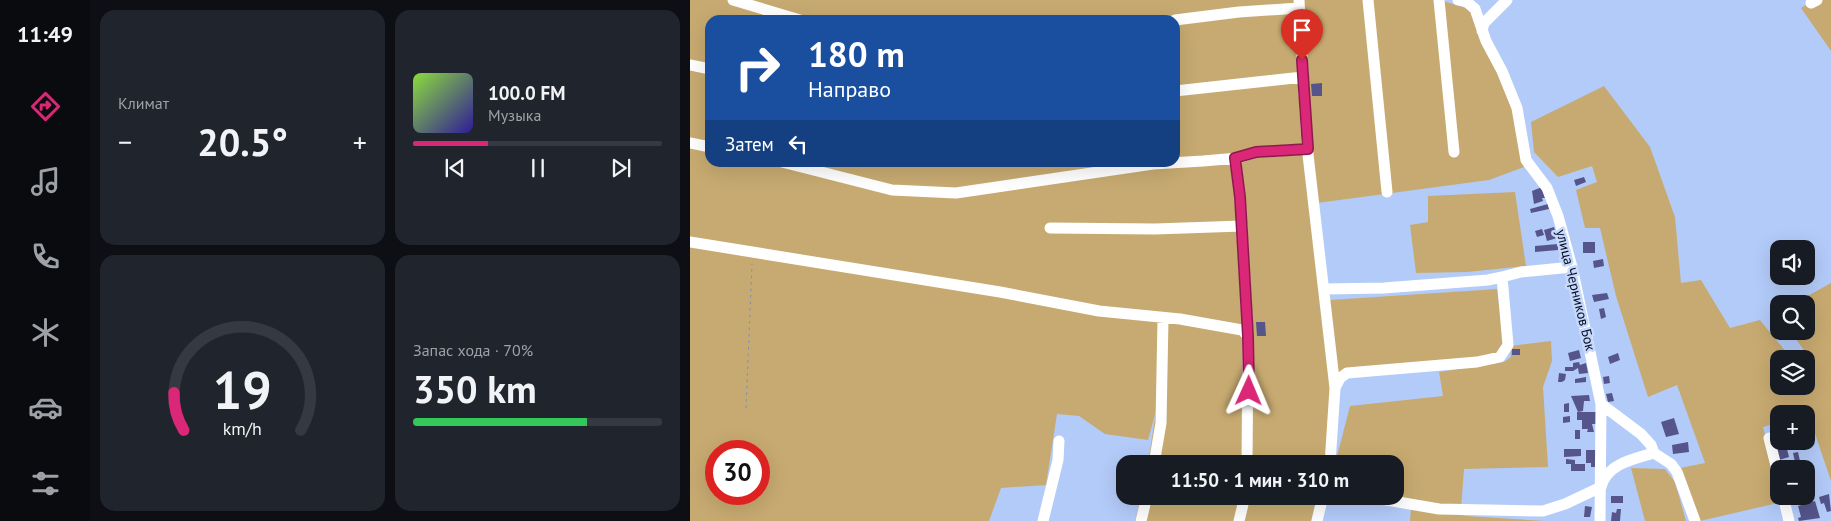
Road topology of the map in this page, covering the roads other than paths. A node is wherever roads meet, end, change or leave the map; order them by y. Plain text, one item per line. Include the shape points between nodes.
1 (733, 0) edge
2 (1368, 0) edge
3 (1439, 0) edge
4 (1458, 0) edge
5 (1507, 0) edge
6 (1299, 4) edge
7 (783, 15) edge
8 (1180, 19) edge
9 (1482, 32) junction
10 (690, 65) edge
11 (705, 69) edge
12 (1303, 78) junction
13 (1180, 90) edge
14 (690, 143) edge
15 (705, 146) edge
16 (1308, 149) junction
17 (1454, 152) dead end
18 (1235, 158) junction
19 (1180, 162) edge
20 (802, 167) edge
21 (1133, 167) edge
22 (1387, 192) dead end
23 (1242, 226) junction
24 (1050, 228) dead end
25 (690, 242) edge
26 (1572, 267) junction
27 (1502, 277) junction
28 (1325, 289) junction
29 (1163, 319) junction
30 (1248, 336) junction
31 (1335, 388) junction
32 (1602, 404) junction
33 (1769, 438) dead end
34 (1059, 441) dead end
35 (1654, 453) junction
36 (1156, 455) edge
37 (1247, 455) edge
38 (1331, 455) edge
39 (1774, 460) edge
40 (1601, 487) junction
41 (1404, 503) edge
42 (1145, 505) edge
43 (1242, 505) edge
44 (1321, 505) edge
45 (1785, 505) edge
46 (1043, 521) edge
47 (1141, 521) edge
48 (1238, 521) edge
49 (1317, 521) edge
50 (1600, 521) edge
51 (1695, 521) edge
52 (1789, 521) edge

1 - 7 street
2 - 22 street
3 - 17 street
4 - 9 street, улица Черников Бок via 1475,9
5 - 9 street via 1484,23
6 - 8 street
6 - 12 street
9 - 26 street, улица Черников Бок via 1517,108 1526,160 1543,180 1558,216
10 - 11 street
12 - 13 street
12 - 16 street
14 - 15 street
16 - 18 street via 1256,152
16 - 28 street
18 - 19 street
18 - 23 street
20 - 21 street via 892,190 956,193
23 - 24 street
23 - 30 street
25 - 29 street
26 - 27 street
26 - 32 street, улица Черников Бок
27 - 28 street via 1384,288
27 - 31 street via 1508,344 1500,357 1477,362 1347,373
28 - 31 street
29 - 30 street via 1242,330
29 - 36 street via 1161,423
30 - 37 street
31 - 38 street
32 - 35 street via 1640,434
32 - 40 street, улица Черников Бок
33 - 39 street
34 - 46 street via 1058,460
35 - 40 street via 1613,468
35 - 51 street via 1677,472
40 - 41 street via 1543,511 1439,509
40 - 50 street, улица Черников Бок
42 - 47 street
43 - 48 street
44 - 49 street
45 - 52 street

